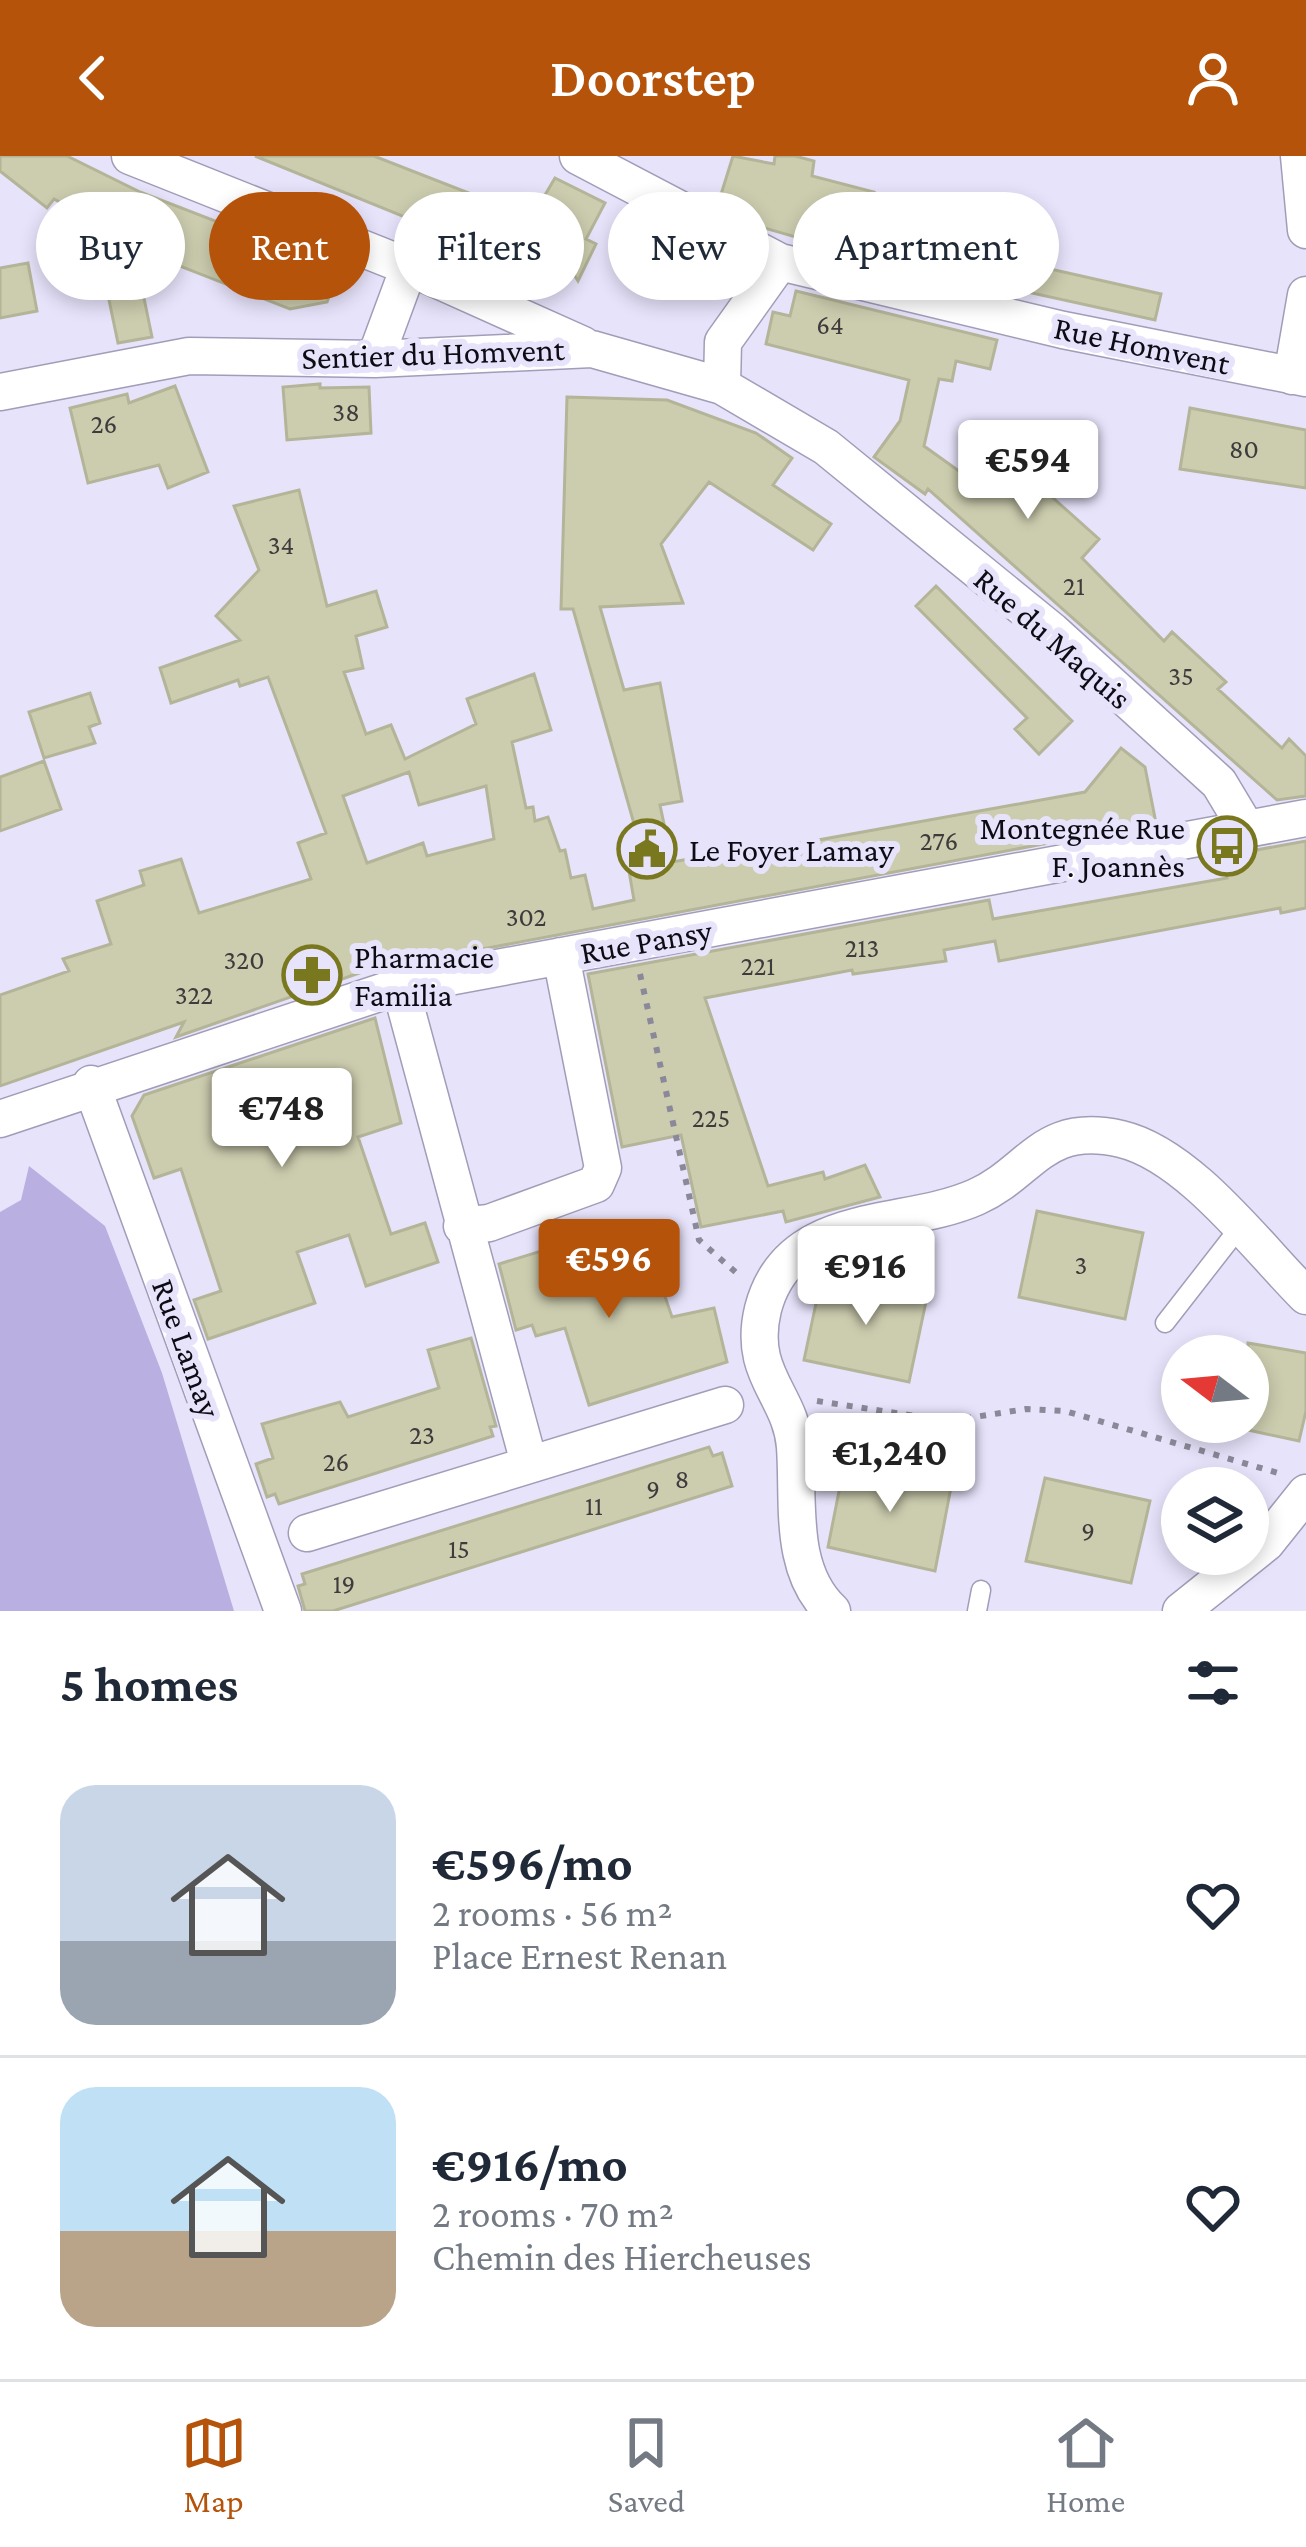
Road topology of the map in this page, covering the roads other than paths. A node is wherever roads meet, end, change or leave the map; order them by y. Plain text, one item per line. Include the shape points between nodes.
1 (130, 156) edge
2 (578, 156) edge
3 (1300, 156) edge
4 (1306, 230) edge
5 (394, 261) edge
6 (781, 262) junction
7 (1306, 296) edge
8 (396, 300) edge
9 (483, 300) edge
10 (592, 349) junction
11 (374, 359) junction
12 (1299, 377) edge
13 (722, 386) junction
14 (0, 392) edge
15 (1306, 818) edge
16 (1246, 828) junction
17 (561, 956) junction
18 (400, 986) junction
19 (91, 1084) junction
20 (0, 1119) edge
21 (462, 1226) junction
22 (1239, 1228) junction
23 (1306, 1296) edge
24 (1165, 1323) dead end
25 (724, 1405) dead end
26 (529, 1463) junction
27 (1297, 1485) edge
28 (307, 1533) dead end
29 (981, 1590) dead end
30 (283, 1611) edge
31 (832, 1611) edge
32 (977, 1611) edge
33 (1181, 1611) edge

1 - 5 street
2 - 6 street, Rue Homvent
3 - 4 street
6 - 12 street, Rue Homvent
6 - 13 street via 723,342
7 - 12 street
8 - 11 street
9 - 10 street
10 - 11 street, Sentier du Homvent
10 - 13 street, Sentier du Homvent
11 - 14 street, Sentier du Homvent via 189,356
13 - 16 street, Rue du Maquis via 826,447 1052,632 1219,782
15 - 16 street, Rue Pansy
16 - 17 street, Rue Pansy
17 - 18 street, Rue Pansy
17 - 21 street via 603,1168 596,1184
18 - 19 street, Rue Pansy
18 - 21 street
19 - 20 street, Rue Pansy
19 - 30 street, Rue Lamay
21 - 26 street
22 - 23 street
22 - 24 lane
22 - 31 street via 1158,1153 1105,1136 1069,1138 1033,1154 980,1196 824,1236 788,1263 766,1299 760,1350 795,1443 806,1570
25 - 26 street
26 - 28 street
27 - 33 street via 1276,1534
29 - 32 lane

